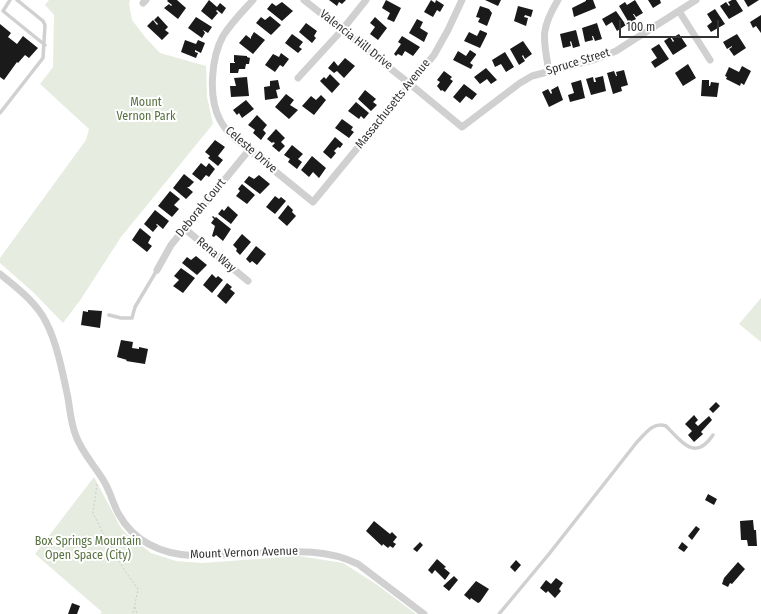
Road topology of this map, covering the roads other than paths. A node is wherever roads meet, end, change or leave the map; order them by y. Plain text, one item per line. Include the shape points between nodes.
1 (10, 0) edge
2 (17, 0) edge
3 (253, 0) edge
4 (304, 0) edge
5 (366, 0) edge
6 (462, 0) edge
7 (558, 0) edge
8 (696, 0) edge
9 (679, 11) junction
10 (342, 30) junction
11 (44, 45) junction
12 (710, 60) dead end
13 (549, 71) junction
14 (298, 78) dead end
15 (410, 84) junction
16 (0, 104) edge
17 (4, 108) junction
18 (0, 113) edge
19 (462, 127) joint
20 (249, 150) junction
21 (313, 202) joint
22 (184, 229) junction
23 (157, 270) joint
24 (0, 274) edge
25 (248, 281) dead end
26 (109, 315) dead end
27 (713, 435) dead end
28 (424, 614) edge
29 (499, 614) edge

1 - 11 lane via 3,11
2 - 11 lane via 43,21
3 - 20 street, Celeste Drive via 219,44 213,82 215,107 219,119 225,129
4 - 10 street, Valencia Hill Drive
5 - 10 street
6 - 15 street, Massachusetts Avenue via 434,55
7 - 13 street via 543,35
8 - 9 street, Spruce Street
9 - 12 street
9 - 13 street, Spruce Street via 616,51
10 - 14 street
10 - 15 street, Valencia Hill Drive
11 - 17 lane via 40,63
13 - 19 street, Spruce Street via 520,83
15 - 19 street, Valencia Hill Drive
15 - 21 street, Massachusetts Avenue
16 - 17 lane
17 - 18 lane
20 - 21 street, Celeste Drive
20 - 22 street, Deborah Court
22 - 23 street, Deborah Court via 171,245
22 - 25 street, Rena Way
23 - 26 lane via 135,307 132,318
24 - 28 street, Mount Vernon Avenue via 34,303 47,322 63,375 76,437 105,482 118,514 135,535 156,549 190,556 305,551 347,558
27 - 29 lane via 704,446 692,448 686,446 662,424 657,424 649,430

